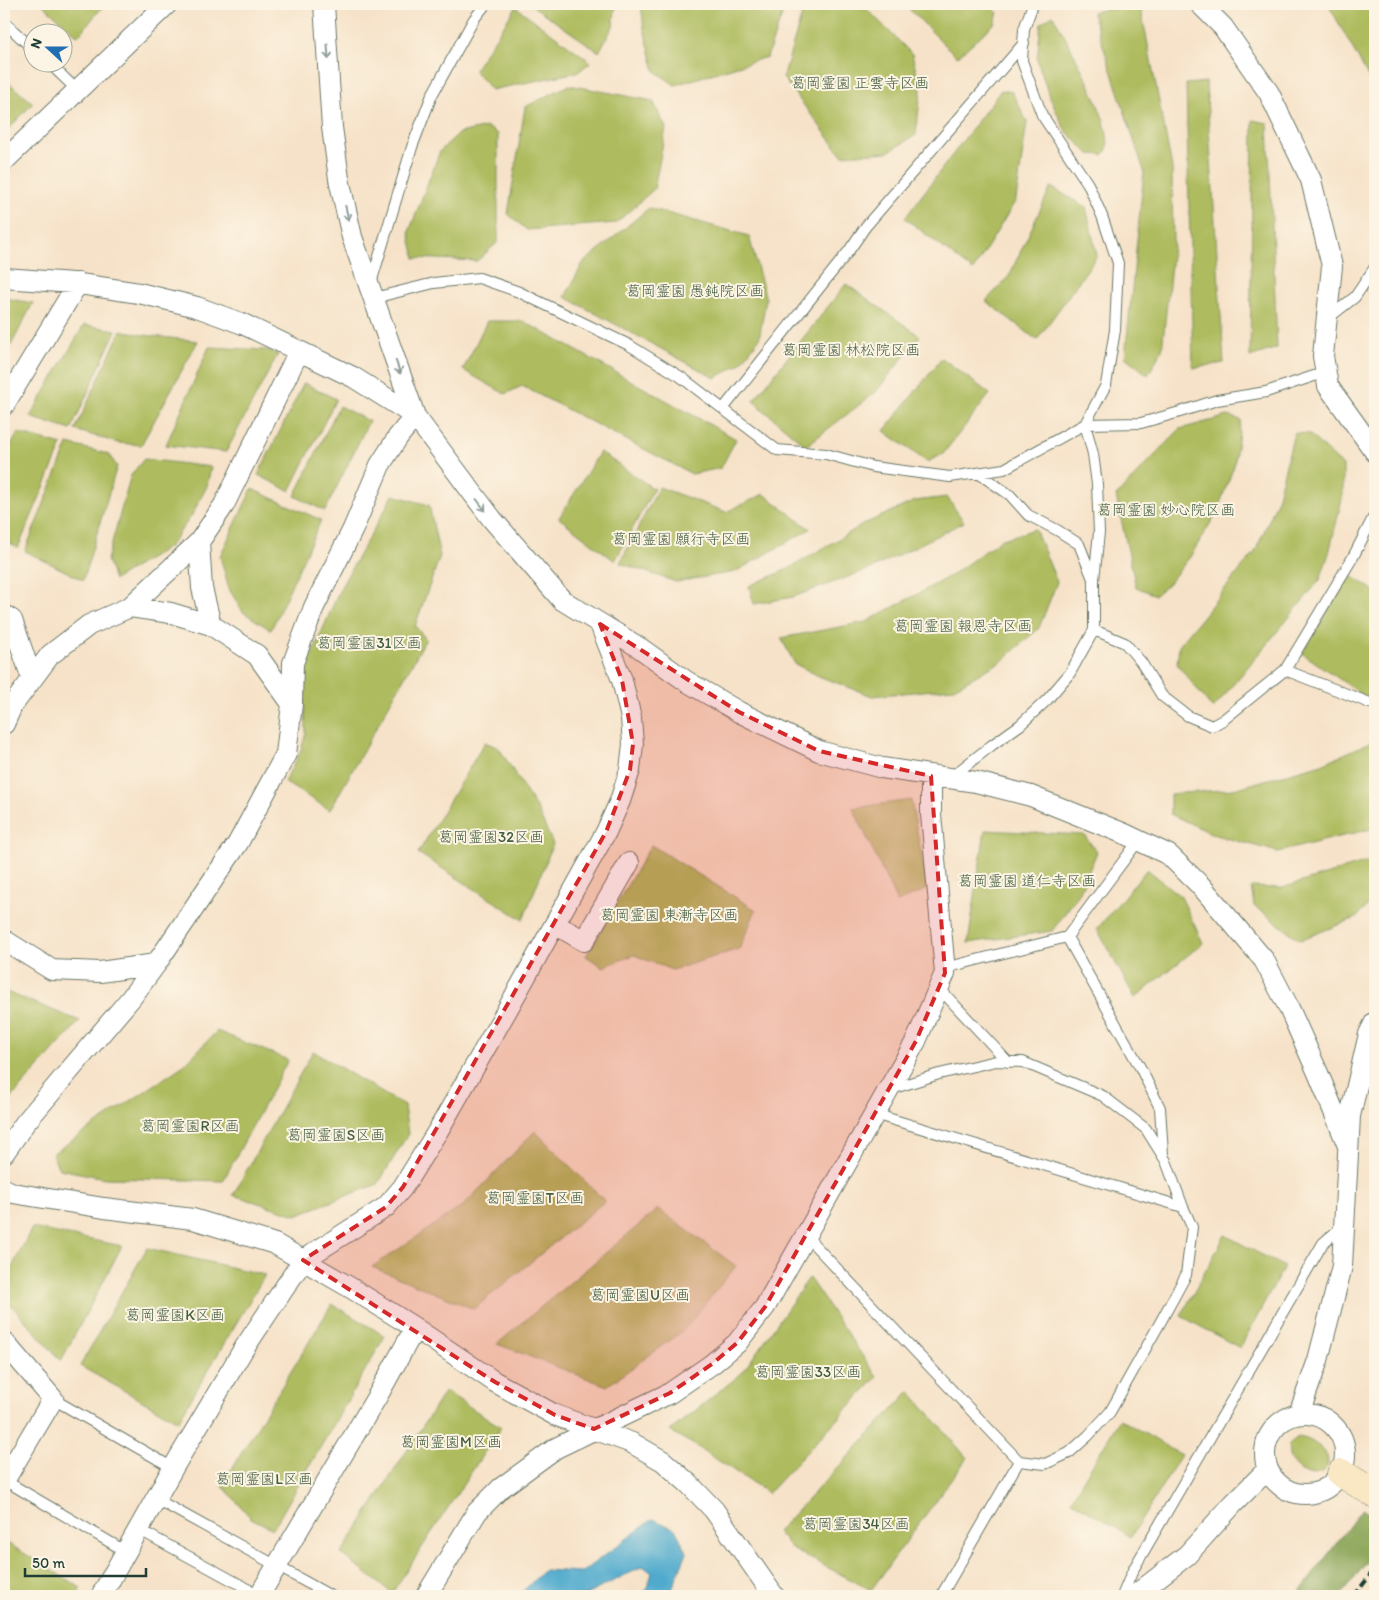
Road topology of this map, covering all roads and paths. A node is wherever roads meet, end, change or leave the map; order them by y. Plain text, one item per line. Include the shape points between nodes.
1 (167, 4) edge
2 (324, 4) edge
3 (486, 4) edge
4 (1033, 4) edge
5 (1200, 4) edge
6 (4, 22) edge
7 (22, 39) edge
8 (1024, 43) junction
9 (58, 72) edge
10 (78, 91) junction
11 (4, 161) edge
12 (1375, 267) edge
13 (4, 278) edge
14 (78, 284) junction
15 (372, 292) junction
16 (1326, 320) junction
17 (299, 351) junction
18 (1326, 372) junction
19 (4, 405) edge
20 (724, 409) junction
21 (415, 416) junction
22 (1085, 424) junction
23 (1375, 452) edge
24 (978, 473) junction
25 (1375, 514) edge
26 (199, 542) junction
27 (1094, 580) junction
28 (130, 607) junction
29 (4, 615) edge
30 (600, 624) junction
31 (211, 625) junction
32 (1094, 630) junction
33 (1285, 670) junction
34 (32, 679) junction
35 (292, 704) junction
36 (1375, 705) edge
37 (4, 724) edge
38 (940, 777) junction
39 (1139, 840) junction
40 (629, 863) dead end
41 (555, 924) junction
42 (1067, 937) junction
43 (4, 940) edge
44 (156, 964) junction
45 (945, 968) junction
46 (939, 988) junction
47 (1375, 1022) edge
48 (1008, 1062) junction
49 (888, 1090) junction
50 (874, 1114) junction
51 (1348, 1146) junction
52 (4, 1153) edge
53 (1164, 1156) junction
54 (4, 1189) edge
55 (1183, 1207) junction
56 (1344, 1225) junction
57 (806, 1236) junction
58 (303, 1260) junction
59 (415, 1328) junction
60 (4, 1342) edge
61 (53, 1399) junction
62 (1299, 1414) junction
63 (594, 1429) junction
64 (1019, 1462) junction
65 (173, 1468) junction
66 (1267, 1470) junction
67 (1341, 1473) junction
68 (4, 1480) edge
69 (1373, 1492) edge
70 (156, 1499) junction
71 (138, 1529) junction
72 (126, 1551) junction
73 (276, 1566) junction
74 (101, 1596) edge
75 (260, 1596) edge
76 (331, 1596) edge
77 (426, 1596) edge
78 (774, 1596) edge
79 (941, 1596) edge
80 (1122, 1596) edge
81 (1134, 1596) edge

1 - 10 street
2 -> 15 street via 332,127 339,179 352,237
3 - 15 lane via 474,19 432,95 412,147
4 - 8 lane via 1024,29
5 - 16 street via 1223,26 1269,93 1311,180 1332,266
6 - 7 lane
8 - 20 lane via 866,226
8 - 22 lane via 1022,61 1042,115 1088,184 1118,264 1114,330 1106,385
9 - 10 lane
10 - 11 street
12 - 16 lane via 1355,297
13 - 14 street
14 - 17 street via 139,293 197,307 243,324
14 - 19 street
15 - 20 lane via 479,278 519,292 629,345 681,377
15 -> 21 street
16 - 18 street via 1323,356
17 - 21 street via 353,377
17 - 26 street via 224,504
18 - 22 lane via 1266,392 1217,400 1140,423
18 - 23 street via 1328,386
20 - 24 lane via 777,450 826,454 873,467 950,476
21 -> 30 street via 492,520 537,572 562,600
21 - 35 street via 380,465 314,607 293,663
22 - 24 lane via 1004,469
22 - 27 lane via 1097,484 1099,532
24 - 27 lane via 1010,495 1028,515 1078,544
25 - 33 lane
26 - 28 street
26 - 31 street via 202,588
27 - 32 lane
28 - 31 street via 170,613
28 - 34 street via 89,625 50,655
29 - 34 street via 12,620
30 - 38 street via 739,712 819,751 882,768
30 - 41 street via 622,680 631,718 630,770 606,832
31 - 35 street via 257,655
32 - 33 lane via 1125,642 1162,696 1188,716 1212,726
32 - 38 lane via 1070,673 1047,700 1020,725
33 - 36 lane
34 - 37 street via 12,706
35 - 44 street via 286,754 238,842
38 - 39 street via 1031,796
38 - 45 street via 931,814
39 - 42 lane
39 - 51 street via 1170,855 1264,960 1318,1073
40 - 41 street via 584,941
41 - 58 street via 439,1129 403,1186 386,1207
42 - 45 lane
42 - 53 lane via 1160,1108
43 - 44 street via 52,970 100,972
44 - 52 street via 25,1122
45 - 46 street
46 - 48 lane
46 - 49 street via 916,1041
47 - 51 street via 1369,1034 1350,1116
48 - 49 lane via 996,1061 938,1074
48 - 53 lane via 1023,1062 1103,1096 1146,1129
49 - 50 street
50 - 55 lane
50 - 57 street
51 - 56 street
53 - 55 lane
54 - 58 street via 104,1208 193,1219 275,1244
55 - 64 lane via 1192,1227 1186,1275 1110,1412 1069,1453 1044,1464
56 - 62 street via 1342,1266 1318,1360
56 - 80 lane via 1323,1243 1133,1570
57 - 63 street via 765,1307 737,1343 670,1393
57 - 64 lane
58 - 59 street
58 - 65 street via 243,1350
59 - 63 street via 495,1382 555,1415
59 - 73 street
60 - 61 street
61 - 65 lane
61 - 68 street
62 - 66 street via 1287,1418 1269,1434 1264,1458
62 - 67 street via 1318,1416 1335,1427 1346,1451
63 - 77 street via 556,1448 501,1488 477,1512
63 - 78 street via 632,1443 663,1461 689,1484 714,1510
64 - 79 lane
65 - 70 street
66 - 67 street via 1283,1489 1307,1495 1330,1486
66 - 81 street via 1187,1555
67 - 69 street
68 - 72 lane
70 - 71 street
70 - 73 lane
71 - 72 street
71 - 75 lane
72 - 74 street
73 - 75 street
73 - 76 lane

